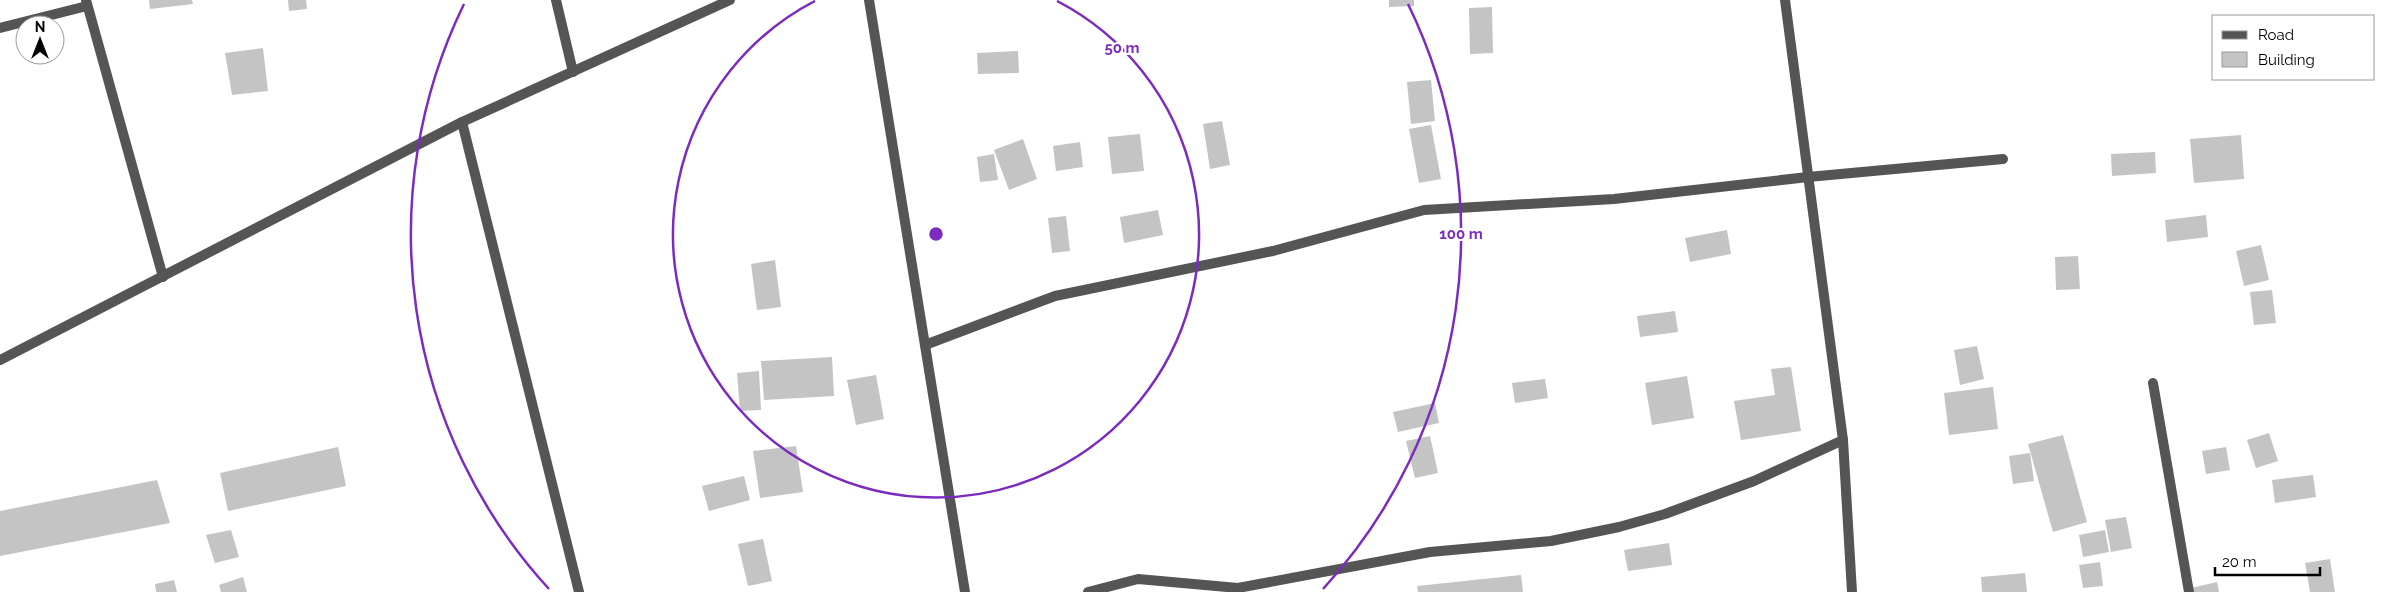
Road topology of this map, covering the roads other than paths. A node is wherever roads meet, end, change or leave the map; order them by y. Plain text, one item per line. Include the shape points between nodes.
1 (556, 0) edge
2 (730, 0) edge
3 (869, 0) edge
4 (1785, 0) edge
5 (87, 3) edge
6 (0, 28) edge
7 (572, 72) junction
8 (462, 122) junction
9 (2003, 159) dead end
10 (1808, 176) junction
11 (163, 277) junction
12 (925, 345) junction
13 (0, 360) edge
14 (2153, 383) dead end
15 (1843, 440) junction
16 (578, 592) edge
17 (965, 592) edge
18 (1088, 592) edge
19 (1852, 592) edge
20 (2189, 592) edge

1 - 7 street
2 - 7 street
3 - 12 street
4 - 10 street
5 - 6 street
5 - 11 street
7 - 8 street
8 - 11 street
8 - 16 street
9 - 10 street
10 - 12 street via 1614,199 1424,210 1273,251 1055,296
10 - 15 street
11 - 13 street
12 - 17 street
14 - 20 street
15 - 18 street via 1754,481 1666,514 1551,541 1430,552 1238,588 1138,579
15 - 19 street

